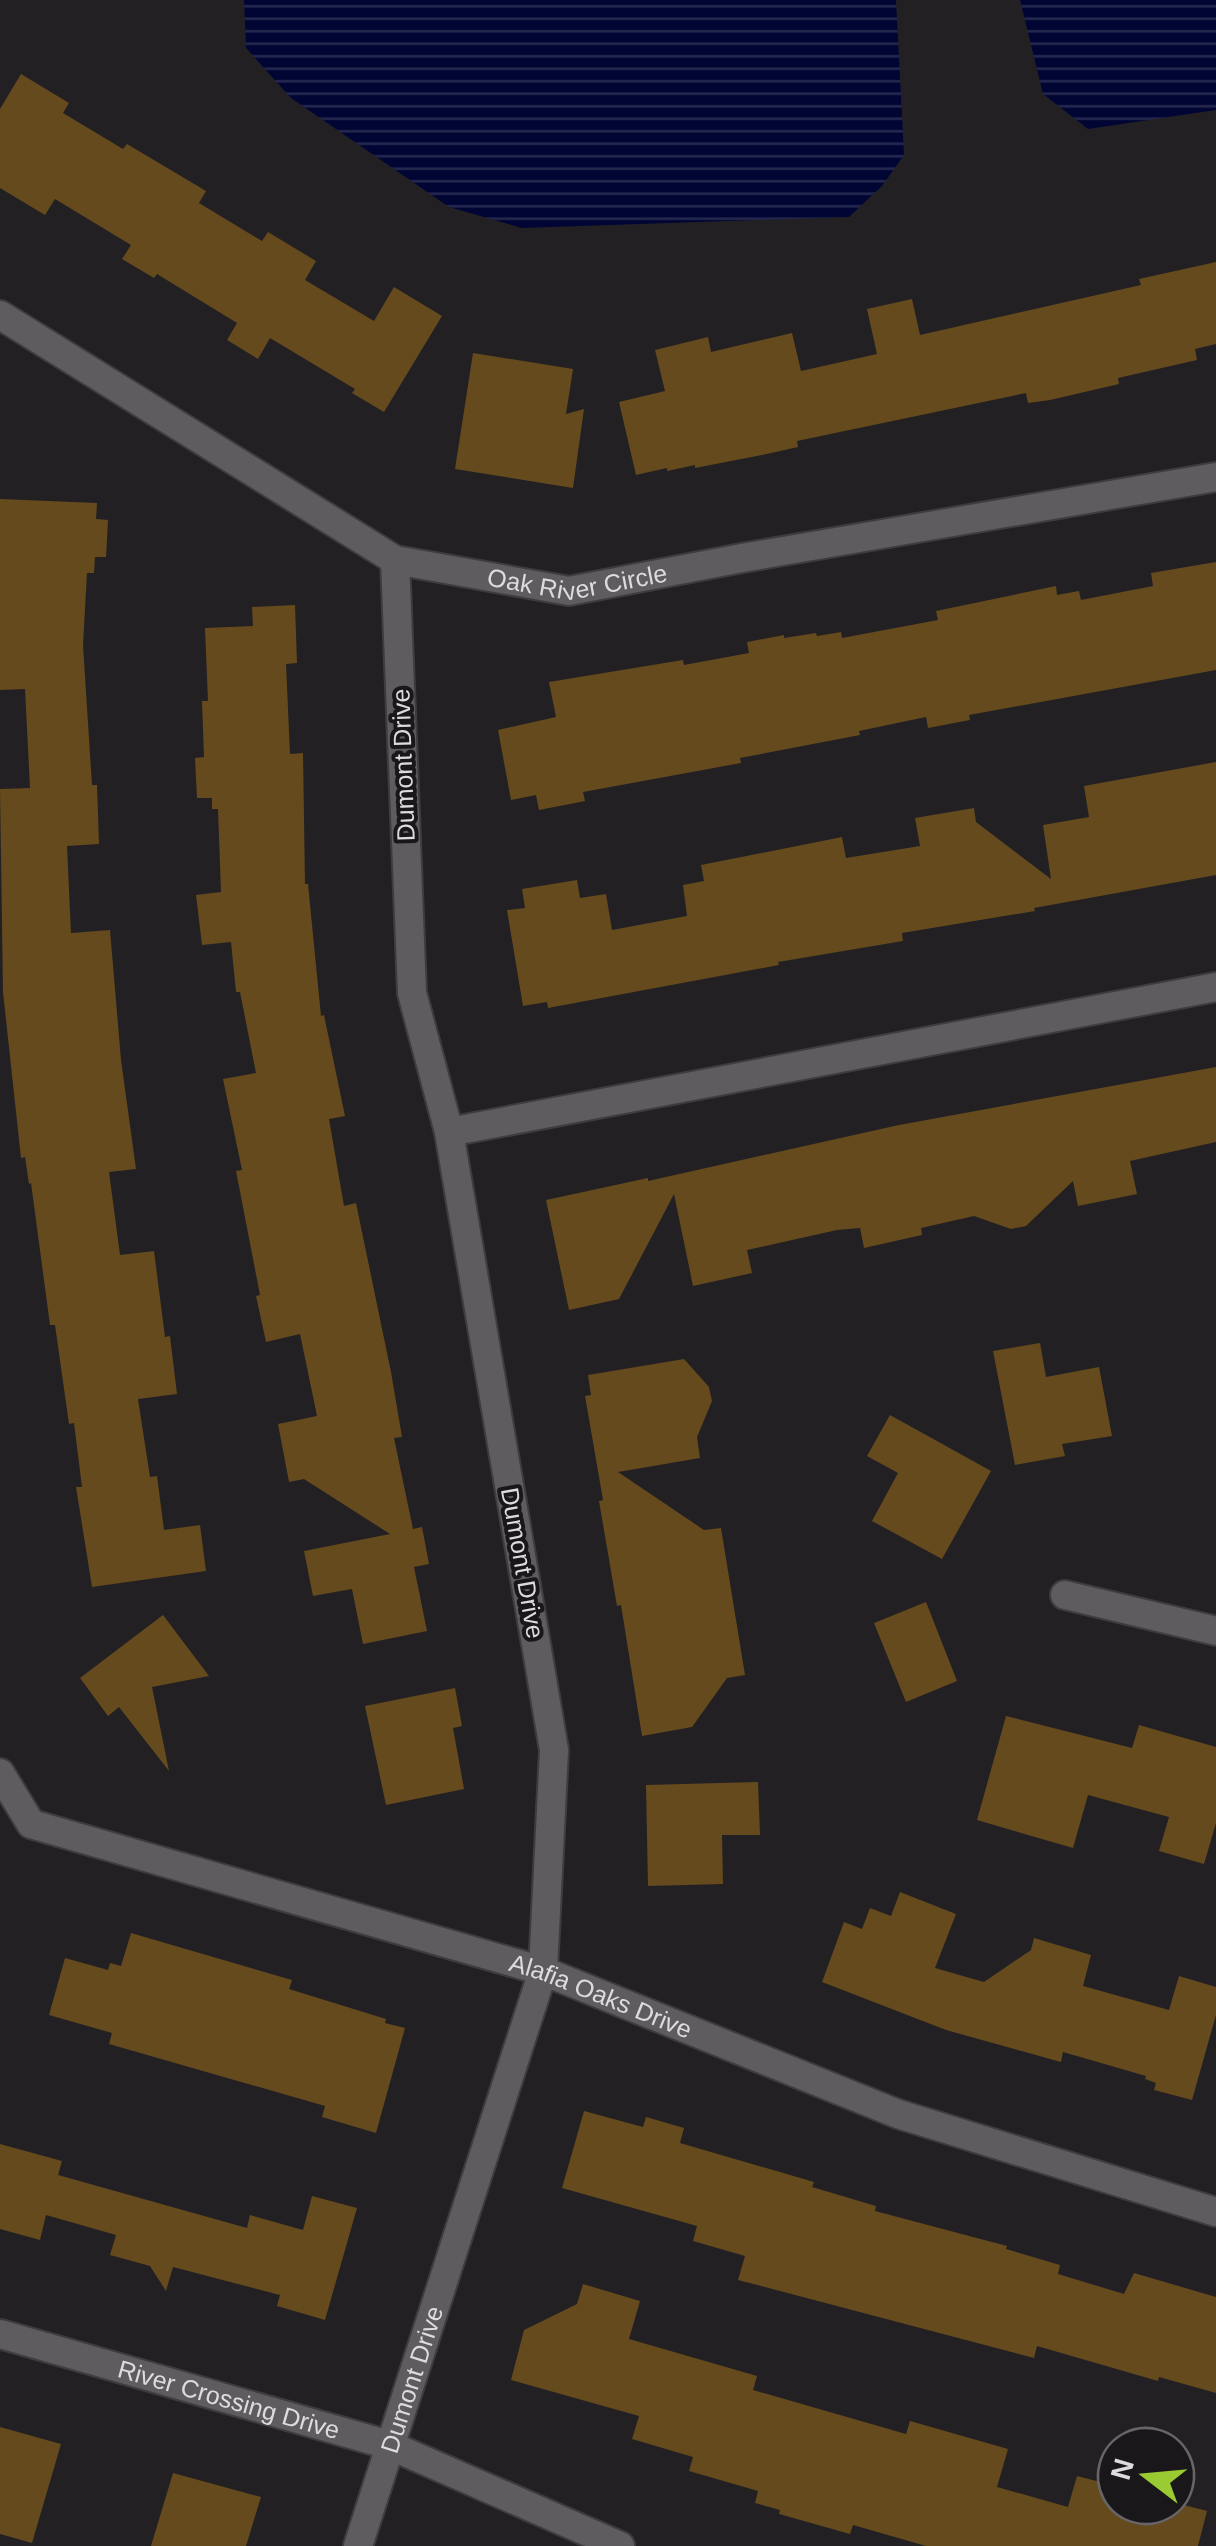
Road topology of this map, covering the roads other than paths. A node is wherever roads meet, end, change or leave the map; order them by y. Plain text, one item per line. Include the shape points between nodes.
1 (0, 315) edge
2 (1216, 477) edge
3 (394, 560) junction
4 (1216, 987) edge
5 (449, 1132) junction
6 (1066, 1595) dead end
7 (1216, 1631) edge
8 (0, 1773) edge
9 (543, 1971) junction
10 (1216, 2212) edge
11 (0, 2334) edge
12 (389, 2445) junction
13 (358, 2546) edge
14 (620, 2546) edge

1 - 3 street, Oak River Circle
2 - 3 street, Oak River Circle via 569,591
3 - 5 street, Dumont Drive via 412,992
4 - 5 street
5 - 9 street, Dumont Drive via 554,1750
6 - 7 street
8 - 9 street, Alafia Oaks Drive via 32,1824
9 - 10 street, Alafia Oaks Drive via 898,2114
9 - 12 street, Dumont Drive
11 - 12 street, River Crossing Drive
12 - 13 street, Dumont Drive
12 - 14 street, River Crossing Drive

